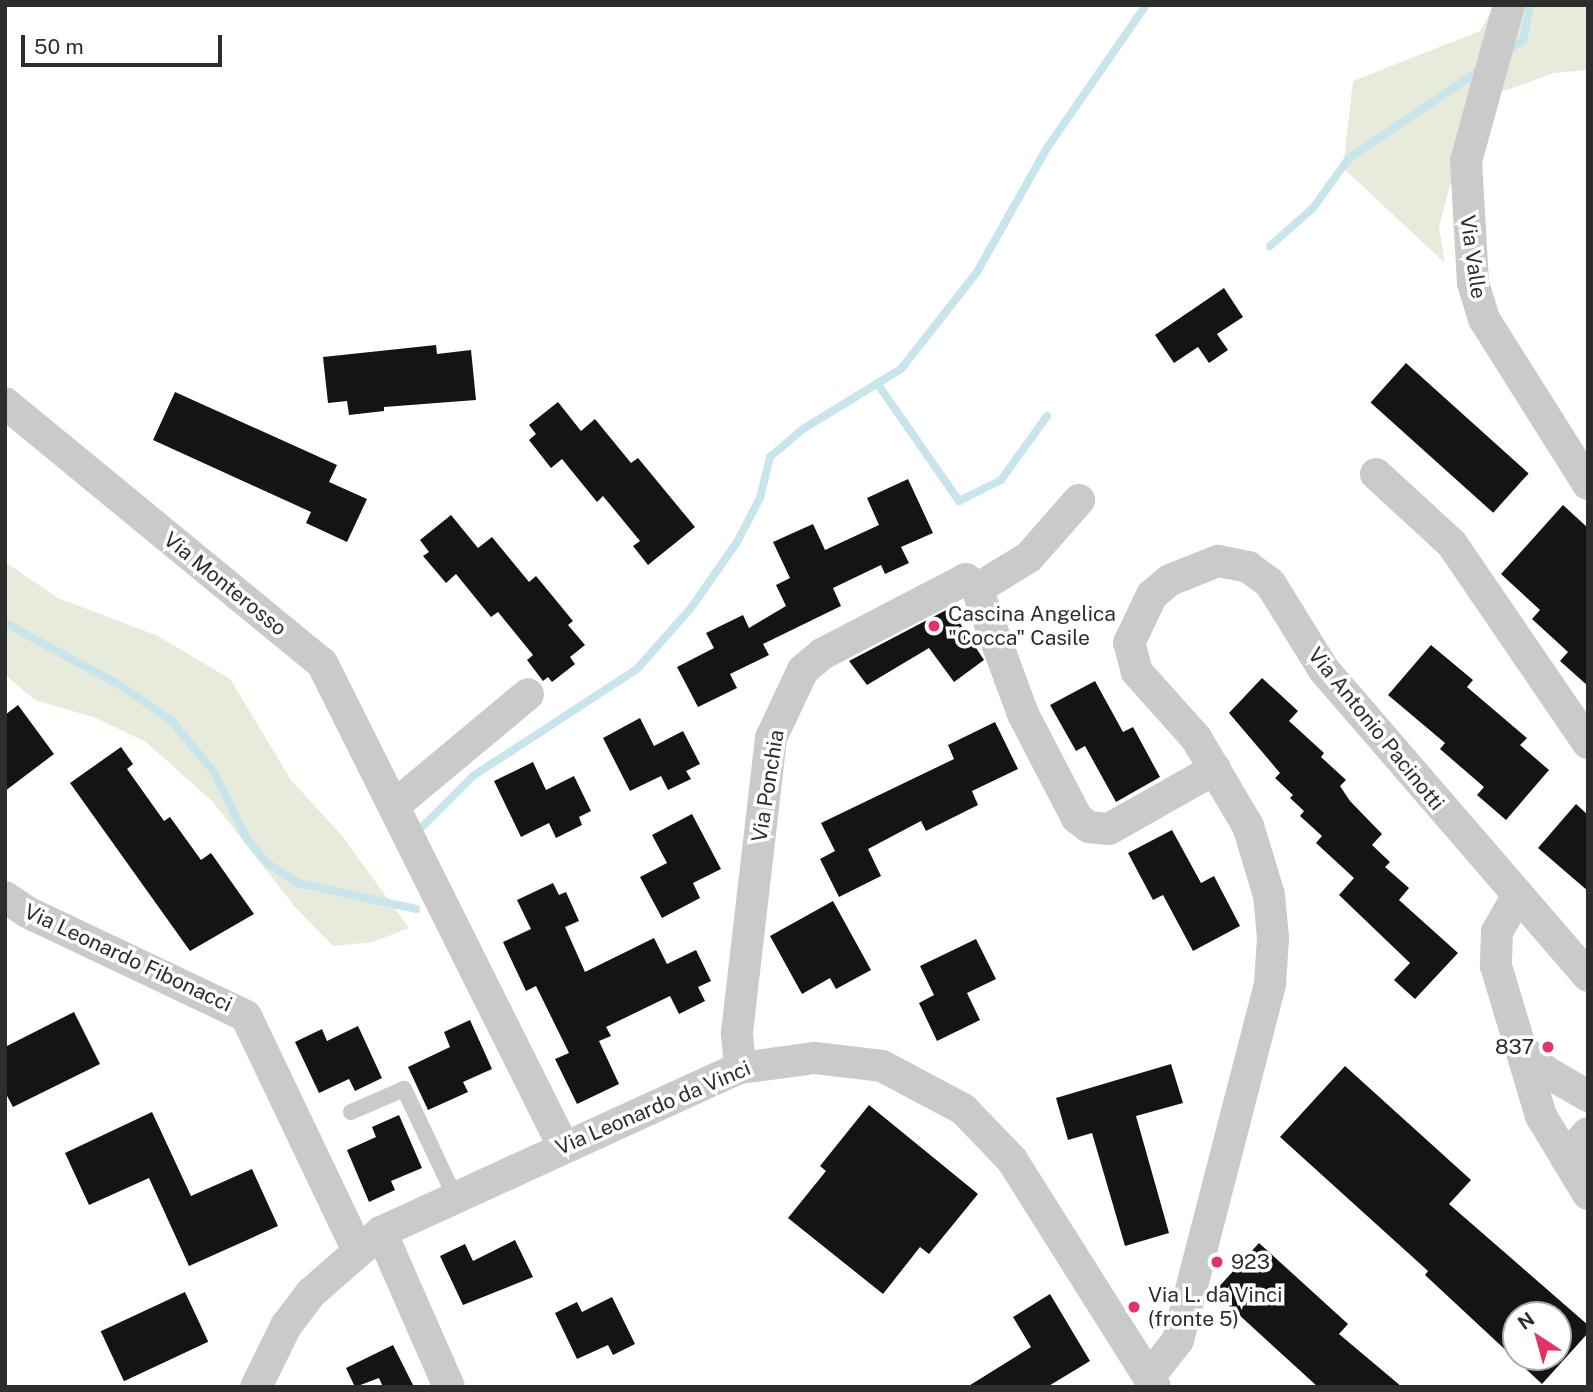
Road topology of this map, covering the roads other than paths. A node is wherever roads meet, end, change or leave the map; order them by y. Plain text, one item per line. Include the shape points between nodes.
1 (1508, 5) edge
2 (5, 403) edge
3 (1376, 474) dead end
4 (1588, 484) edge
5 (1079, 500) dead end
6 (976, 589) junction
7 (528, 694) dead end
8 (1588, 743) edge
9 (1215, 769) junction
10 (395, 805) junction
11 (1518, 895) junction
12 (5, 897) edge
13 (1588, 976) edge
14 (1517, 1043) junction
15 (740, 1068) junction
16 (1588, 1096) edge
17 (351, 1112) dead end
18 (563, 1146) junction
19 (1580, 1146) edge
20 (1588, 1194) edge
21 (454, 1195) junction
22 (369, 1241) junction
23 (1152, 1382) edge
24 (256, 1387) edge
25 (449, 1387) edge

1 - 4 street, Via Valle via 1466,161 1473,283 1484,319
2 - 10 street, Via Monterosso via 322,663
3 - 8 street via 1452,544
5 - 6 street via 1028,557
6 - 9 street via 1023,714 1077,818 1089,827 1110,829
6 - 15 street, Via Ponchia via 966,579 957,581 852,636 803,670 788,696 771,738 737,1032
7 - 10 street
9 - 11 street, Via Antonio Pacinotti via 1196,738 1153,696 1137,672 1129,643 1152,595 1170,580 1218,561 1248,567 1270,583 1324,670
9 - 23 street, Via Antonio Pacinotti via 1260,859 1273,938 1269,984 1178,1340
10 - 18 street, Via Monterosso
11 - 13 street, Via Antonio Pacinotti
11 - 14 street via 1497,932 1496,966
12 - 22 street, Via Leonardo Fibonacci via 27,912 246,1016
14 - 16 street via 1545,1070
14 - 19 street via 1541,1116
15 - 18 street, Via Leonardo da Vinci
15 - 23 street, Via Leonardo da Vinci via 815,1058 882,1066 963,1109 1012,1160
17 - 21 lane via 404,1089
18 - 21 street, Via Leonardo da Vinci
19 - 20 street
21 - 22 street, Via Leonardo da Vinci
22 - 24 street, Via Leonardo da Vinci via 286,1326
22 - 25 street, Via Leonardo Fibonacci

